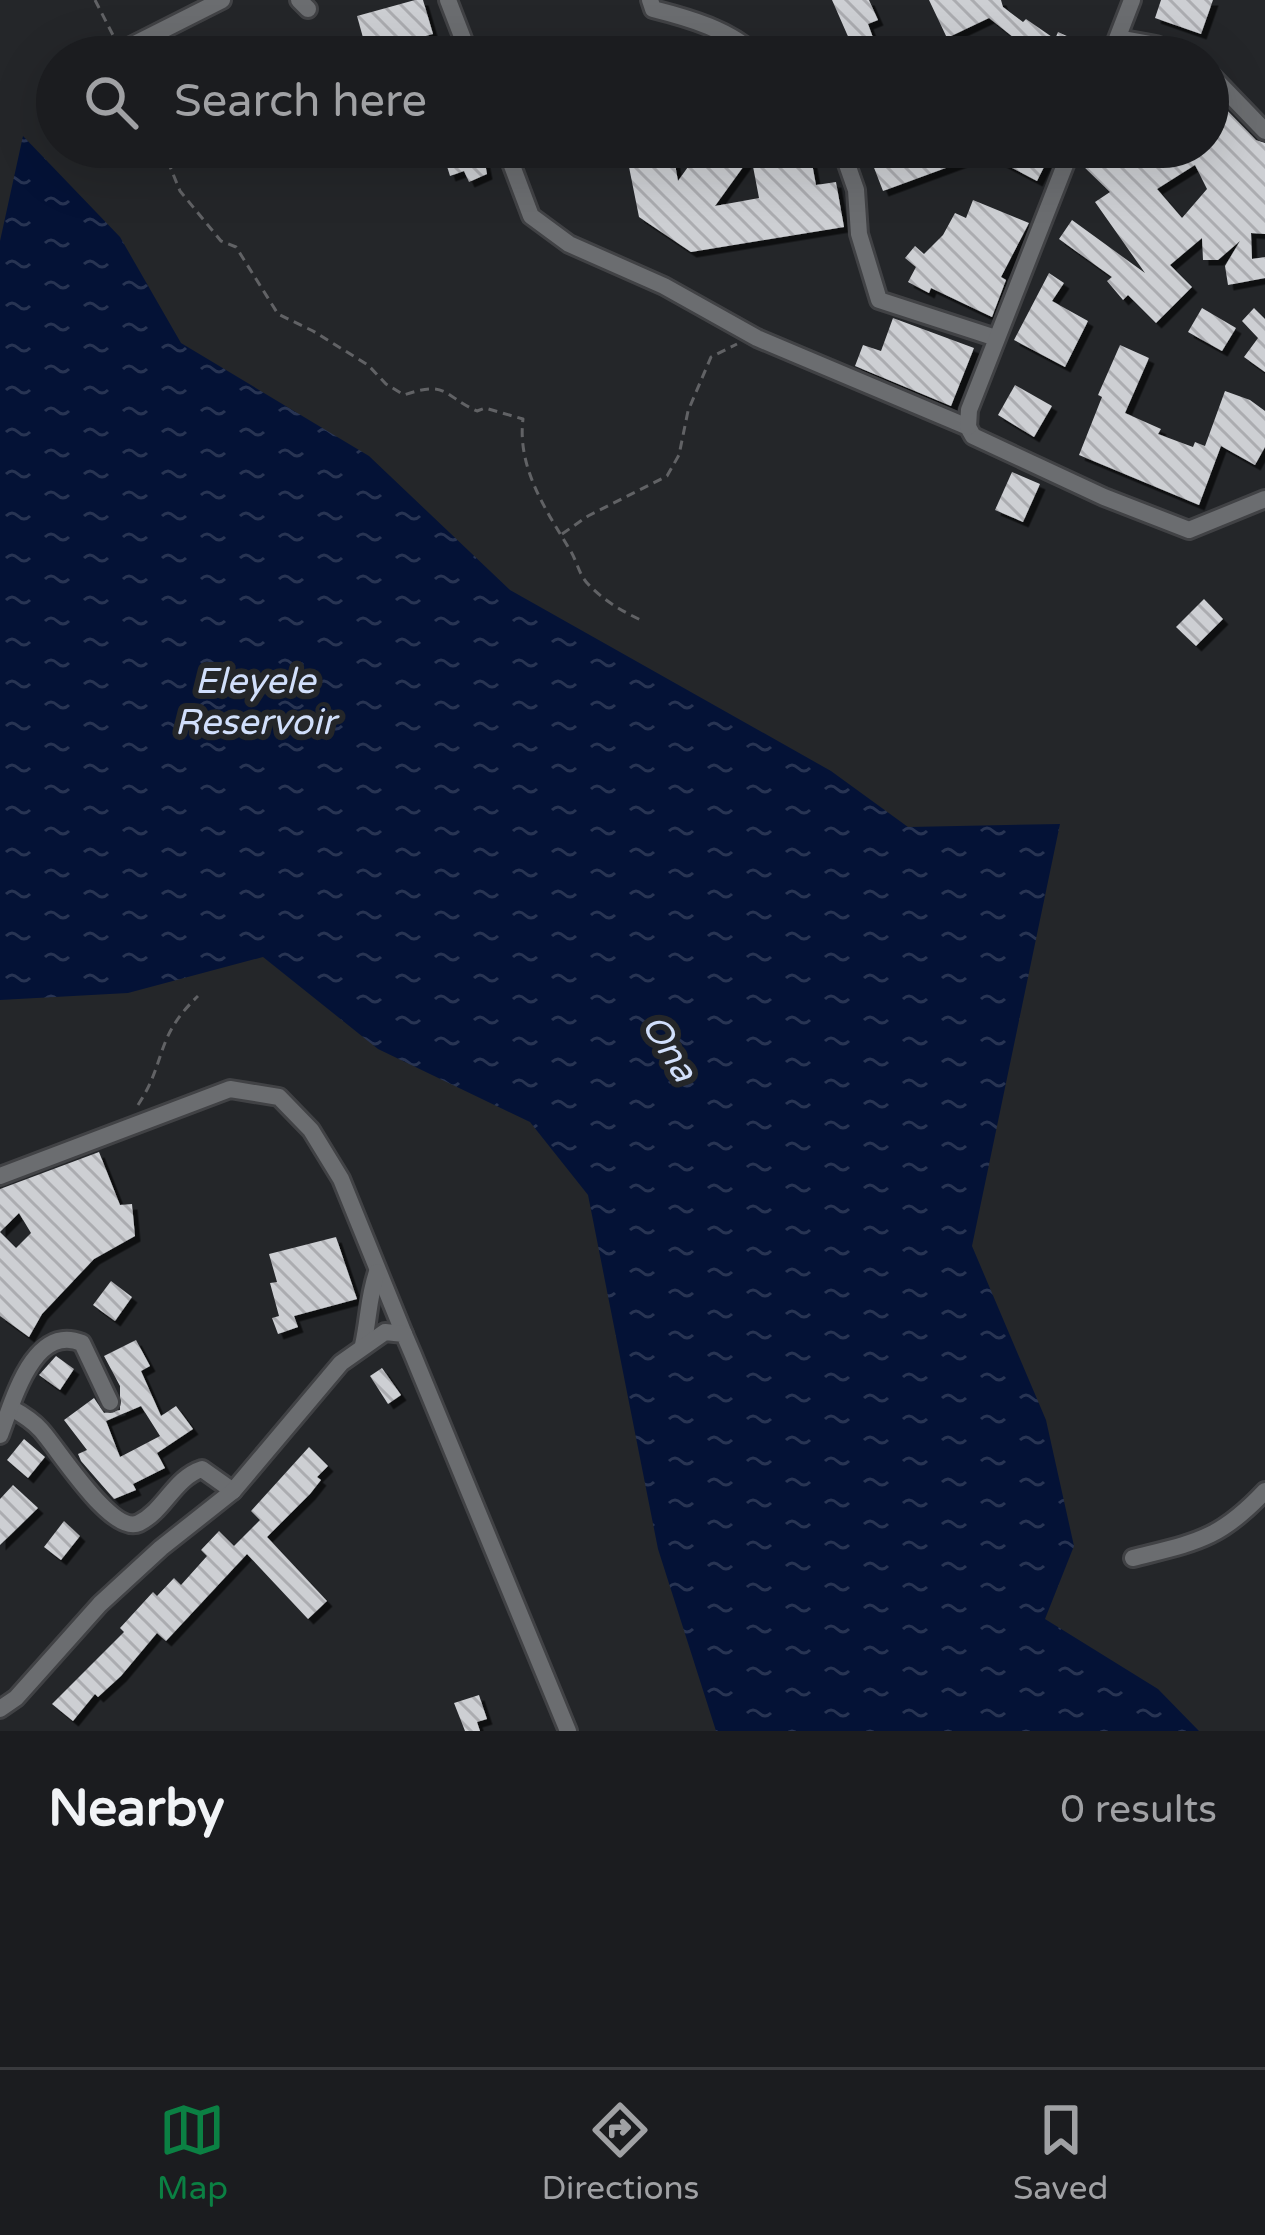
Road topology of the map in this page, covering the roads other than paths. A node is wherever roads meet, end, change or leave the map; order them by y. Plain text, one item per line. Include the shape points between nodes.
1 (222, 0) edge
2 (448, 0) edge
3 (650, 0) edge
4 (1132, 0) edge
5 (151, 36) edge
6 (462, 36) edge
7 (728, 36) edge
8 (1119, 36) edge
9 (1229, 94) edge
10 (1265, 131) edge
11 (513, 168) edge
12 (848, 168) edge
13 (1064, 168) edge
14 (996, 338) junction
15 (968, 428) junction
16 (1265, 499) edge
17 (0, 1177) edge
18 (377, 1272) junction
19 (404, 1334) junction
20 (362, 1345) junction
21 (110, 1402) dead end
22 (11, 1408) junction
23 (0, 1435) edge
24 (233, 1491) junction
25 (1265, 1491) edge
26 (1133, 1558) dead end
27 (0, 1709) edge
28 (568, 1731) edge

1 - 5 street
2 - 6 street
3 - 7 street via 653,8
4 - 8 street
9 - 10 street
11 - 15 street via 531,215 548,231 757,338
12 - 14 street via 879,300
13 - 14 street
14 - 15 street
15 - 16 street via 1189,530
17 - 18 street via 230,1089 279,1097 341,1179
18 - 19 street
18 - 20 street
19 - 20 street via 385,1332
19 - 28 street
20 - 24 street
21 - 22 street via 82,1343 72,1339 41,1348
22 - 23 street
22 - 24 street via 38,1426 122,1524 146,1518 202,1468
24 - 27 street via 129,1577
25 - 26 street via 1208,1539

